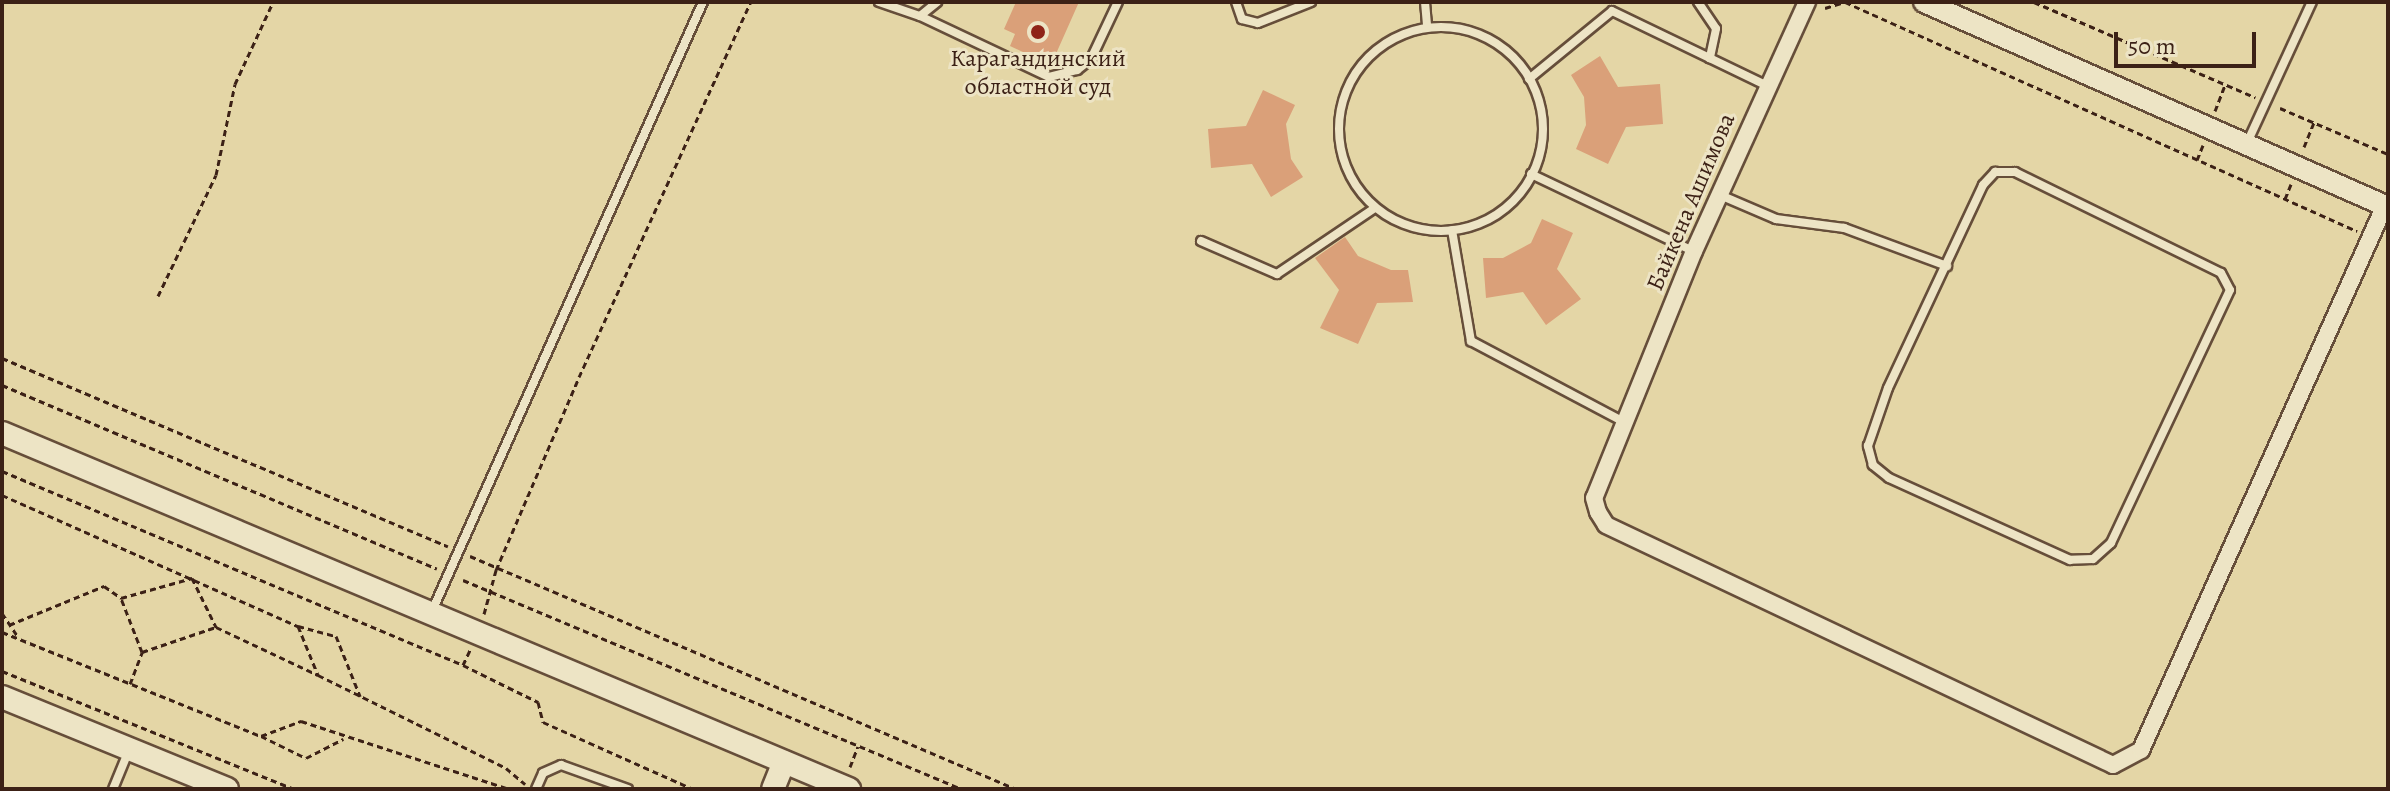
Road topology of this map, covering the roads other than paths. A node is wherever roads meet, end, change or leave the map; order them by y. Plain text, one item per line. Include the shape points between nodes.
1 (703, 2) edge
2 (879, 2) edge
3 (937, 2) edge
4 (1118, 2) edge
5 (1236, 2) edge
6 (1311, 2) edge
7 (1425, 2) edge
8 (1698, 2) edge
9 (1924, 2) edge
10 (2312, 2) edge
11 (1813, 4) edge
12 (920, 16) junction
13 (1427, 27) junction
14 (1710, 58) junction
15 (1529, 79) junction
16 (1768, 86) junction
17 (2247, 144) junction
18 (1531, 174) junction
19 (1719, 195) junction
20 (2386, 206) edge
21 (1375, 208) junction
22 (1452, 230) junction
23 (1201, 241) dead end
24 (1694, 251) junction
25 (1947, 266) junction
26 (1627, 423) junction
27 (2, 433) edge
28 (431, 613) junction
29 (2, 697) edge
30 (129, 750) junction
31 (784, 762) junction
32 (113, 789) edge
33 (227, 789) edge
34 (533, 789) edge
35 (628, 789) edge
36 (773, 789) edge
37 (849, 789) edge

1 - 28 lane
2 - 12 lane
3 - 12 lane
4 - 12 lane via 1091,59 1077,70 1049,77
5 - 6 lane via 1242,19 1258,23
7 - 13 lane
8 - 14 lane via 1716,29
9 - 17 street
10 - 17 lane
11 - 16 street, Байкена Ашимова
13 - 15 lane via 1460,28 1492,40
13 - 21 lane via 1395,37 1367,57 1348,85 1339,117 1340,151 1353,183
14 - 15 lane via 1612,11
14 - 16 lane
15 - 18 lane via 1543,124
16 - 19 street, Байкена Ашимова
17 - 20 street
18 - 22 lane via 1501,212
18 - 24 lane
19 - 24 street, Байкена Ашимова
19 - 25 lane via 1776,219 1844,228
20 - 26 street, Байкена Ашимова via 2141,750 2113,765 1606,525 1594,498
21 - 22 lane via 1405,225
21 - 23 lane via 1277,274
22 - 26 lane via 1471,341
24 - 26 street, Байкена Ашимова
25 - 25 lane via 1888,388 1868,446 1873,465 1889,478 2070,560 2093,559 2111,543 2230,290 2221,273 2015,172 1995,172 1983,185
27 - 28 main road
28 - 31 main road
29 - 30 main road
30 - 32 lane
30 - 33 main road
31 - 36 main road
31 - 37 main road
34 - 35 lane via 543,773 561,765

